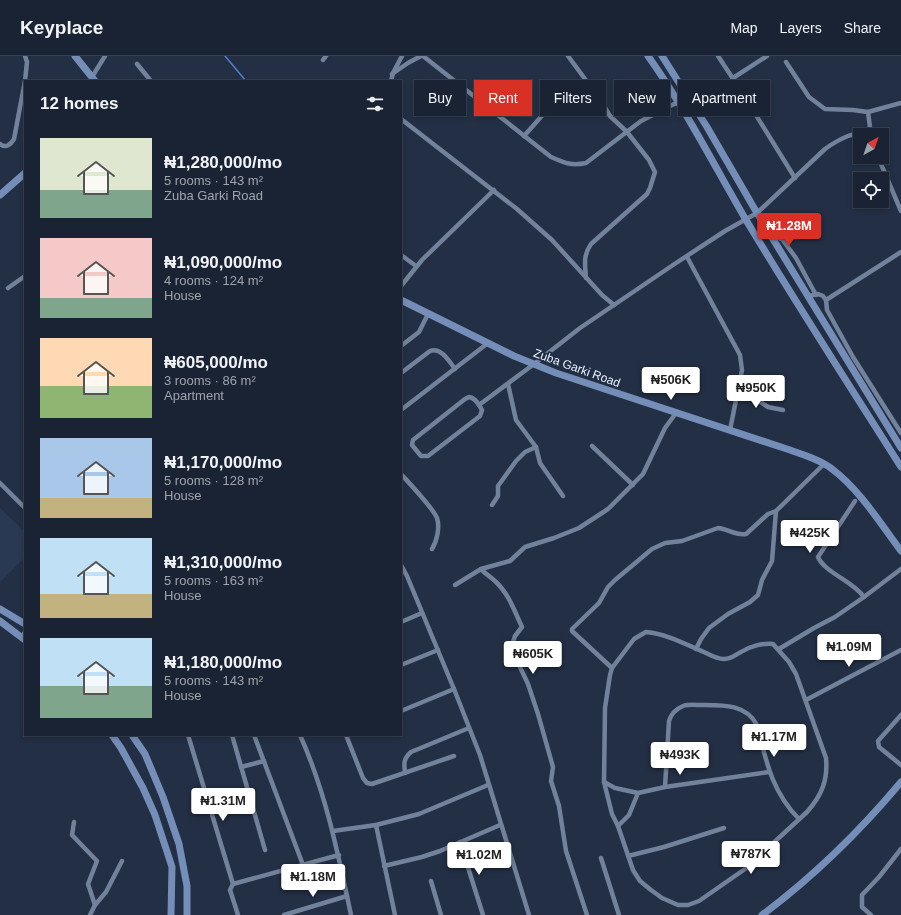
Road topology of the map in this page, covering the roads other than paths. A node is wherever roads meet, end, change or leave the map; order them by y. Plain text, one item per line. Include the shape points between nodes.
1 (25, 56) edge
2 (76, 56) edge
3 (105, 56) edge
4 (402, 56) edge
5 (422, 56) edge
6 (568, 56) edge
7 (648, 56) edge
8 (662, 56) edge
9 (718, 56) edge
10 (767, 56) edge
11 (786, 62) dead end
12 (137, 64) dead end
13 (392, 74) junction
14 (733, 78) junction
15 (93, 79) edge
16 (25, 80) edge
17 (150, 80) edge
18 (391, 80) edge
19 (24, 86) edge
20 (678, 102) joint
21 (901, 103) edge
22 (868, 112) junction
23 (542, 116) edge
24 (686, 116) edge
25 (402, 120) edge
26 (870, 128) edge
27 (627, 132) junction
28 (853, 135) edge
29 (524, 136) junction
30 (0, 144) edge
31 (881, 164) edge
32 (24, 175) edge
33 (794, 178) junction
34 (494, 190) junction
35 (0, 195) edge
36 (901, 210) edge
37 (757, 213) junction
38 (746, 220) junction
39 (901, 252) edge
40 (402, 256) edge
41 (687, 257) junction
42 (416, 266) junction
43 (24, 277) edge
44 (586, 278) junction
45 (402, 285) edge
46 (8, 288) dead end
47 (812, 296) junction
48 (826, 300) junction
49 (402, 301) edge
50 (614, 305) junction
51 (428, 314) junction
52 (488, 343) junction
53 (402, 345) edge
54 (534, 364) junction
55 (455, 369) junction
56 (402, 372) edge
57 (508, 384) junction
58 (739, 388) junction
59 (479, 405) junction
60 (402, 409) edge
61 (783, 410) dead end
62 (676, 413) junction
63 (730, 430) junction
64 (901, 433) edge
65 (592, 446) dead end
66 (536, 447) junction
67 (901, 448) edge
68 (824, 464) junction
69 (901, 467) edge
70 (402, 475) edge
71 (0, 484) edge
72 (633, 485) junction
73 (562, 496) dead end
74 (855, 501) dead end
75 (492, 505) dead end
76 (24, 507) edge
77 (776, 511) junction
78 (432, 549) dead end
79 (901, 551) edge
80 (402, 567) edge
81 (480, 569) junction
82 (901, 569) edge
83 (455, 585) dead end
84 (864, 597) junction
85 (0, 608) edge
86 (422, 613) junction
87 (0, 621) edge
88 (402, 622) edge
89 (24, 623) edge
90 (24, 636) edge
91 (696, 649) junction
92 (779, 649) junction
93 (438, 650) junction
94 (901, 650) edge
95 (402, 666) edge
96 (612, 668) junction
97 (454, 689) junction
98 (806, 700) junction
99 (402, 711) edge
100 (901, 715) edge
101 (469, 728) junction
102 (113, 736) edge
103 (133, 736) edge
104 (188, 736) edge
105 (232, 736) edge
106 (254, 736) edge
107 (300, 736) edge
108 (346, 736) edge
109 (454, 756) dead end
110 (264, 761) junction
111 (901, 765) edge
112 (241, 767) junction
113 (769, 772) junction
114 (406, 773) junction
115 (604, 782) junction
116 (901, 782) edge
117 (488, 785) junction
118 (665, 787) junction
119 (638, 794) junction
120 (799, 819) junction
121 (74, 822) dead end
122 (376, 825) junction
123 (500, 825) junction
124 (618, 826) junction
125 (724, 828) dead end
126 (333, 831) junction
127 (460, 842) junction
128 (265, 850) dead end
129 (901, 850) edge
130 (339, 855) junction
131 (628, 856) junction
132 (601, 858) dead end
133 (122, 861) dead end
134 (303, 865) junction
135 (384, 866) junction
136 (430, 881) dead end
137 (233, 884) junction
138 (347, 896) junction
139 (95, 904) junction
140 (306, 908) junction
141 (90, 915) edge
142 (171, 915) edge
143 (187, 915) edge
144 (238, 915) edge
145 (284, 915) edge
146 (307, 915) edge
147 (351, 915) edge
148 (395, 915) edge
149 (441, 915) edge
150 (483, 915) edge
151 (529, 915) edge
152 (587, 915) edge
153 (619, 915) edge
154 (762, 915) edge
155 (871, 915) edge

1 - 16 street
2 - 15 main road
3 - 15 street
4 - 13 street
5 - 13 street
5 - 29 street
6 - 27 street via 610,116
7 - 20 main road
8 - 37 main road
9 - 14 street
10 - 14 street
11 - 22 street via 809,97 825,109
12 - 17 street
13 - 18 street
14 - 33 street
19 - 30 street via 12,144
20 - 27 street via 641,121
21 - 22 street
22 - 26 street
23 - 29 street
24 - 38 main road
25 - 34 street
27 - 29 street via 586,163 576,165 566,164 551,157
27 - 44 street via 655,172 647,194 591,244 585,254
28 - 33 street via 825,149
31 - 36 street
32 - 35 main road
33 - 37 street
34 - 42 street
34 - 44 street via 552,240
37 - 38 street
37 - 47 main road
38 - 41 street
38 - 69 main road
39 - 48 street
40 - 42 street
41 - 50 street
41 - 58 street via 740,355 742,370
42 - 45 street
43 - 46 street
44 - 50 street
47 - 48 street via 818,294
47 - 67 main road
48 - 64 street via 826,310 849,351
49 - 51 main road, Zuba Garki Road
50 - 54 street
51 - 52 main road, Zuba Garki Road
51 - 53 street via 419,332
52 - 54 main road, Zuba Garki Road
52 - 55 street
54 - 57 street
54 - 62 main road, Zuba Garki Road via 576,381
55 - 56 street via 444,355 434,349
55 - 60 street
57 - 59 street
57 - 66 street via 516,420
58 - 61 street via 768,407
58 - 63 street
59 - 59 street via 482,410 480,416 428,456 422,456 412,445 416,437 465,399 472,398
62 - 63 main road, Zuba Garki Road
62 - 72 street via 665,428 648,468
63 - 68 main road, Zuba Garki Road
65 - 72 street
66 - 73 street via 540,463
66 - 75 street via 516,461 498,486 498,496
68 - 77 street
68 - 79 main road, Zuba Garki Road via 852,486
70 - 78 street via 436,517 437,534
71 - 76 street
72 - 81 street via 608,510 586,524 554,538 525,546 510,561
74 - 84 street via 818,557 828,568 857,588
77 - 91 street via 772,561 762,580 758,595 709,628
77 - 96 street via 768,514 746,534 736,534 718,528 682,541 665,543 652,549 615,580 599,603 572,629
80 - 86 street
81 - 83 street
81 - 152 street via 494,580 513,604 522,627 515,636 511,648 528,684 540,720 553,767 551,782 559,806 566,851
82 - 84 street
84 - 92 street
85 - 89 main road
86 - 88 street
86 - 93 street
87 - 90 main road
91 - 92 street via 725,659 765,643 773,644
91 - 96 street via 666,636 646,632 634,639
92 - 98 street via 796,674
93 - 95 street
93 - 97 street
94 - 98 street
96 - 115 street via 605,708
97 - 99 street
97 - 101 street
98 - 120 street via 826,758 827,771 825,783 817,800
100 - 111 street via 878,741 879,747
101 - 114 street via 411,752 404,761
101 - 117 street
102 - 142 main road via 143,788 158,823 172,867
103 - 143 main road via 145,754 180,844 187,886
104 - 137 street
105 - 112 street
106 - 110 street
107 - 126 street via 312,763
108 - 114 street via 367,783 372,784
109 - 114 street
110 - 112 street
110 - 134 street
112 - 128 street
113 - 118 street
113 - 118 street via 757,725 748,713 719,705 685,705 676,710 668,721
113 - 120 street via 788,808
115 - 119 street
115 - 124 street via 612,814
116 - 154 main road via 877,811 840,848 807,879
117 - 122 street via 419,814
117 - 123 street
118 - 119 street
119 - 124 street via 629,815
120 - 131 street via 745,869 707,896 688,905 662,898 650,890 640,881
121 - 139 street via 72,835 97,861 88,884
122 - 126 street
122 - 135 street
123 - 127 street
123 - 151 street
124 - 131 street
125 - 131 street
126 - 130 street
127 - 135 street via 422,857
127 - 150 street
129 - 155 street via 862,895 862,908
130 - 134 street
130 - 138 street
132 - 153 street
133 - 139 street via 106,892
134 - 137 street
135 - 148 street
136 - 149 street
137 - 144 street via 230,890
138 - 140 street
138 - 147 street
139 - 141 street
140 - 145 street
140 - 146 street

